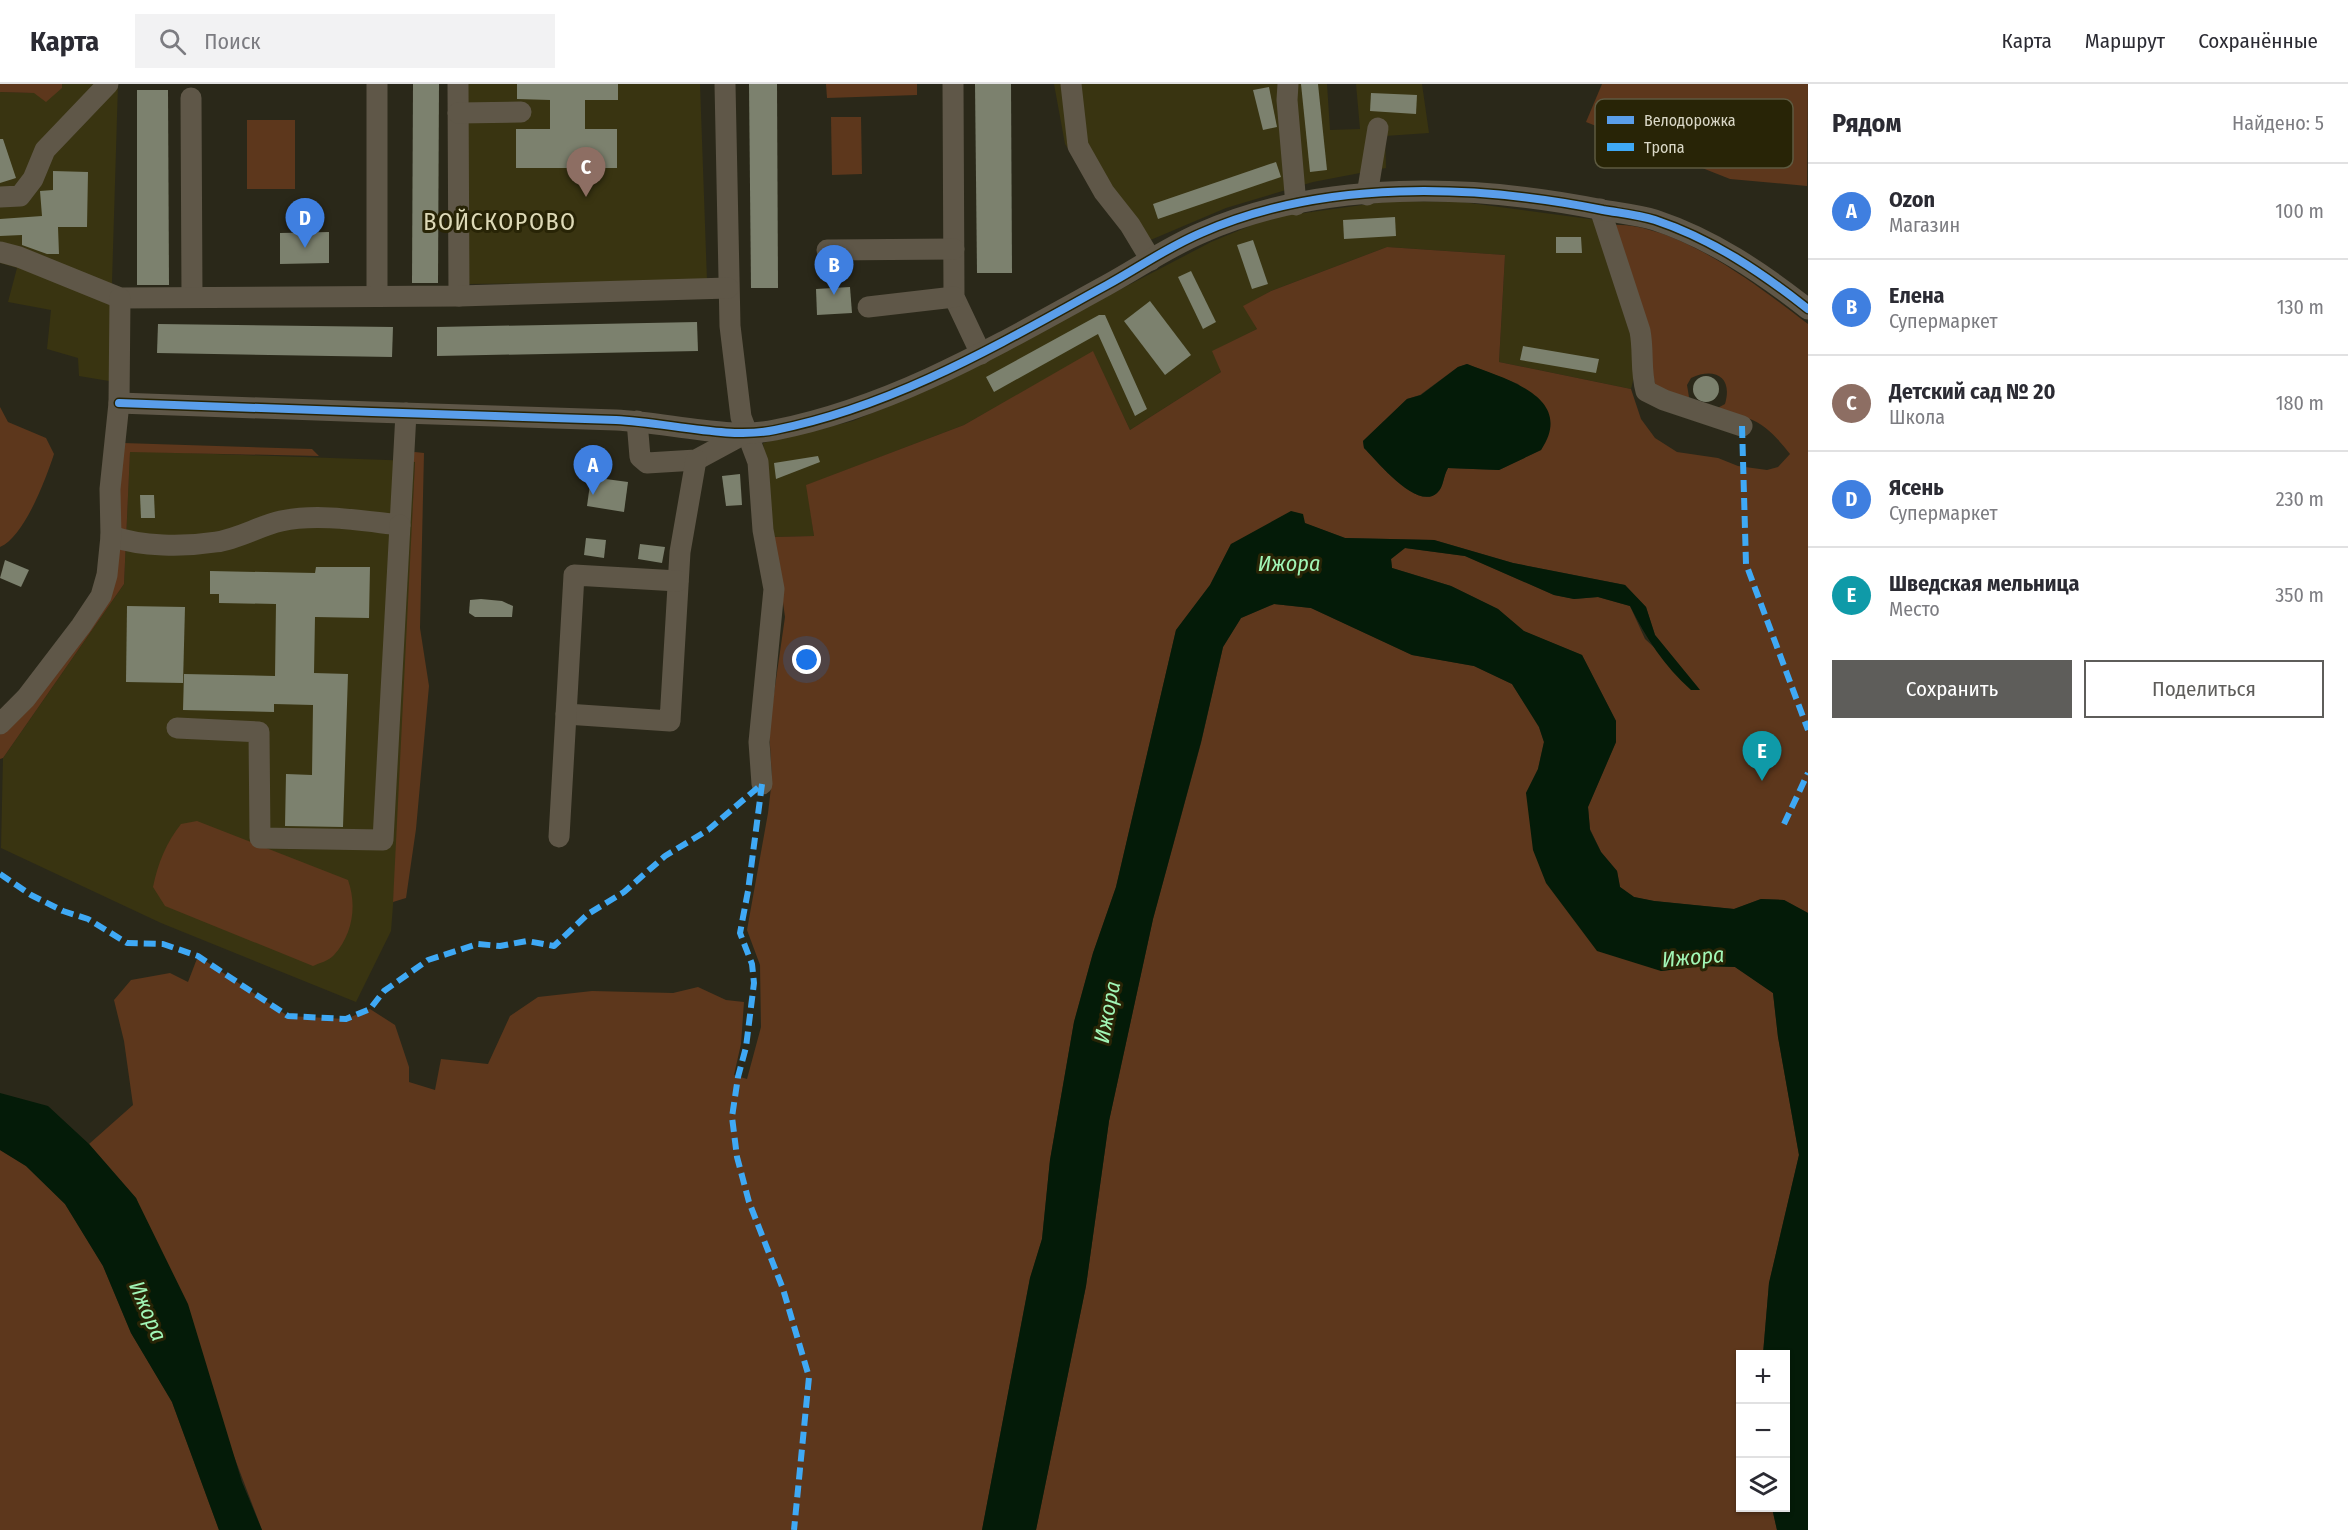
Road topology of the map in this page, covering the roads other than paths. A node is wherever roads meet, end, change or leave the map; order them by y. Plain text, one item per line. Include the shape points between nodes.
1 (108, 84) edge
2 (376, 84) edge
3 (458, 84) edge
4 (724, 84) edge
5 (953, 84) edge
6 (1071, 84) edge
7 (1288, 84) edge
8 (191, 98) dead end
9 (521, 112) dead end
10 (459, 113) junction
11 (1378, 128) dead end
12 (1367, 195) junction
13 (0, 197) edge
14 (1296, 205) junction
15 (1600, 209) junction
16 (954, 249) junction
17 (827, 250) dead end
18 (0, 252) edge
19 (1151, 260) junction
20 (728, 288) junction
21 (377, 296) junction
22 (459, 296) junction
23 (192, 297) junction
24 (954, 297) junction
25 (120, 298) junction
26 (868, 307) dead end
27 (1808, 309) edge
28 (981, 354) junction
29 (119, 403) junction
30 (406, 413) junction
31 (637, 421) junction
32 (1742, 426) dead end
33 (746, 433) junction
34 (696, 460) junction
35 (400, 525) junction
36 (111, 536) junction
37 (678, 581) junction
38 (566, 714) junction
39 (0, 724) edge
40 (177, 728) dead end
41 (762, 784) dead end
42 (559, 837) dead end

1 - 13 street via 45,150 33,179 20,196
2 - 21 street
3 - 10 street
4 - 20 street
5 - 16 street
6 - 19 street via 1078,146
7 - 14 street
8 - 23 street
9 - 10 street
10 - 22 street
11 - 12 street
12 - 14 street
12 - 15 street via 1475,194
14 - 19 street via 1251,215 1199,234
15 - 27 street via 1653,220 1706,242 1761,272
15 - 32 street via 1640,331 1641,372 1646,391
16 - 17 street
16 - 24 street
18 - 25 street
19 - 28 street
20 - 22 street
20 - 33 street
21 - 22 street
21 - 23 street
23 - 25 street
24 - 26 street
24 - 28 street
25 - 29 street
28 - 33 street via 915,386 843,414
29 - 30 street
29 - 36 street via 110,489
30 - 31 street
30 - 35 street
31 - 33 street
31 - 34 street via 640,457 647,463
33 - 34 street
33 - 41 street via 758,462 763,530 774,589 759,742
34 - 37 street
35 - 36 street via 283,520 217,542 128,542
35 - 40 street via 383,840 261,838 259,732
36 - 39 street via 101,596 27,698
37 - 38 street via 670,720
37 - 38 street via 574,575
38 - 42 street

